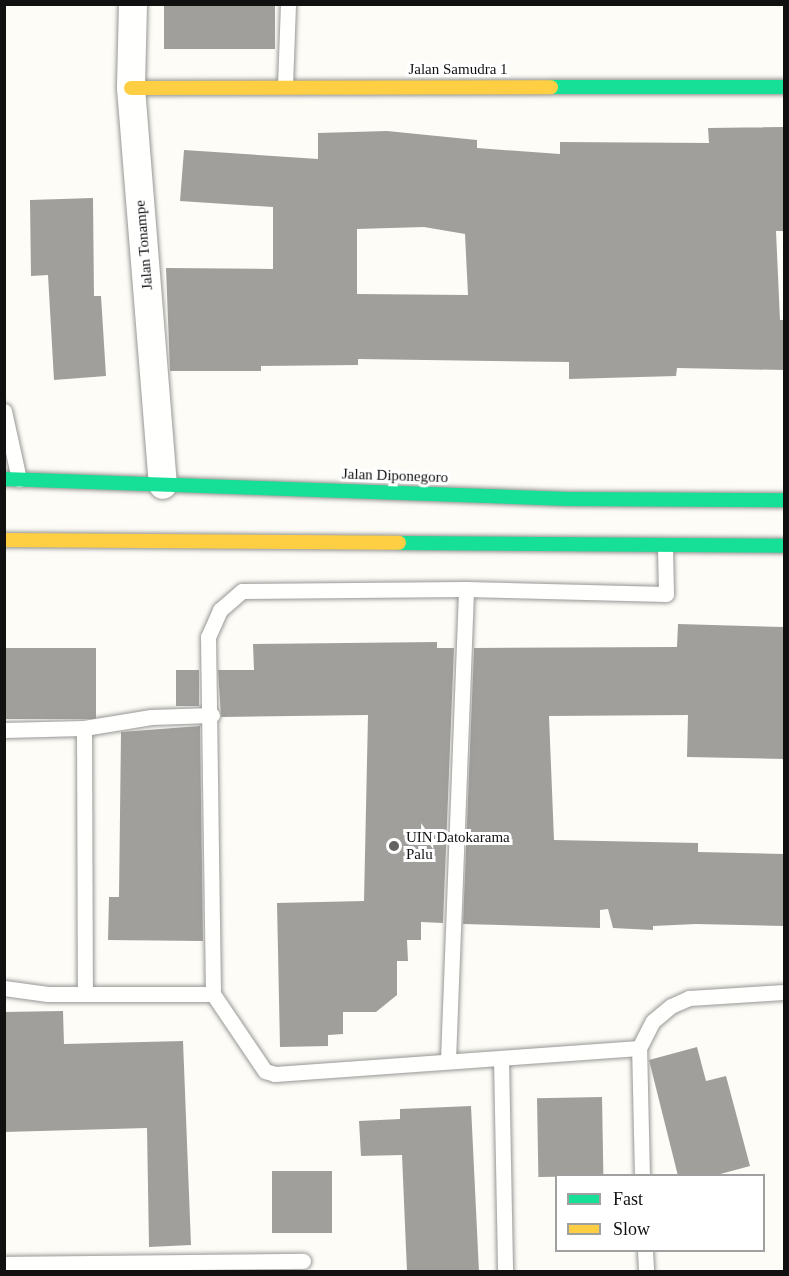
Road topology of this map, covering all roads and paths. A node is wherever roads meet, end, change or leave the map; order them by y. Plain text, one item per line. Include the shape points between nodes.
1 (133, 4) edge
2 (288, 4) edge
3 (285, 86) junction
4 (784, 87) edge
5 (131, 88) junction
6 (4, 411) edge
7 (12, 479) edge
8 (163, 485) junction
9 (784, 500) edge
10 (4, 540) edge
11 (665, 546) junction
12 (784, 546) edge
13 (466, 589) junction
14 (212, 716) junction
15 (84, 728) junction
16 (4, 730) edge
17 (4, 988) edge
18 (784, 992) edge
19 (85, 994) junction
20 (213, 994) junction
21 (639, 1048) junction
22 (501, 1058) junction
23 (448, 1060) junction
24 (642, 1174) edge
25 (645, 1252) edge
26 (303, 1261) dead end
27 (4, 1264) edge
28 (154, 1267) edge
29 (505, 1272) edge
30 (646, 1272) edge

1 - 5 street, Jalan Tonampe
2 - 3 lane
3 - 4 main road, Jalan Samudra 1
3 - 5 main road, Jalan Samudra 1
5 - 8 street, Jalan Tonampe
6 - 7 lane
7 - 8 main road, Jalan Diponegoro
8 - 9 main road, Jalan Diponegoro via 568,499
10 - 11 main road
11 - 12 main road
11 - 13 lane via 666,594
13 - 14 lane via 242,591 220,609 208,637
13 - 23 lane
14 - 15 lane via 151,717
14 - 20 lane
15 - 16 lane
15 - 19 lane
17 - 19 lane
18 - 21 lane via 689,998 653,1021
19 - 20 lane
20 - 23 lane via 260,1065 275,1074
21 - 22 lane
21 - 24 lane
22 - 23 lane
22 - 29 lane
25 - 30 lane
26 - 28 lane
27 - 28 lane

